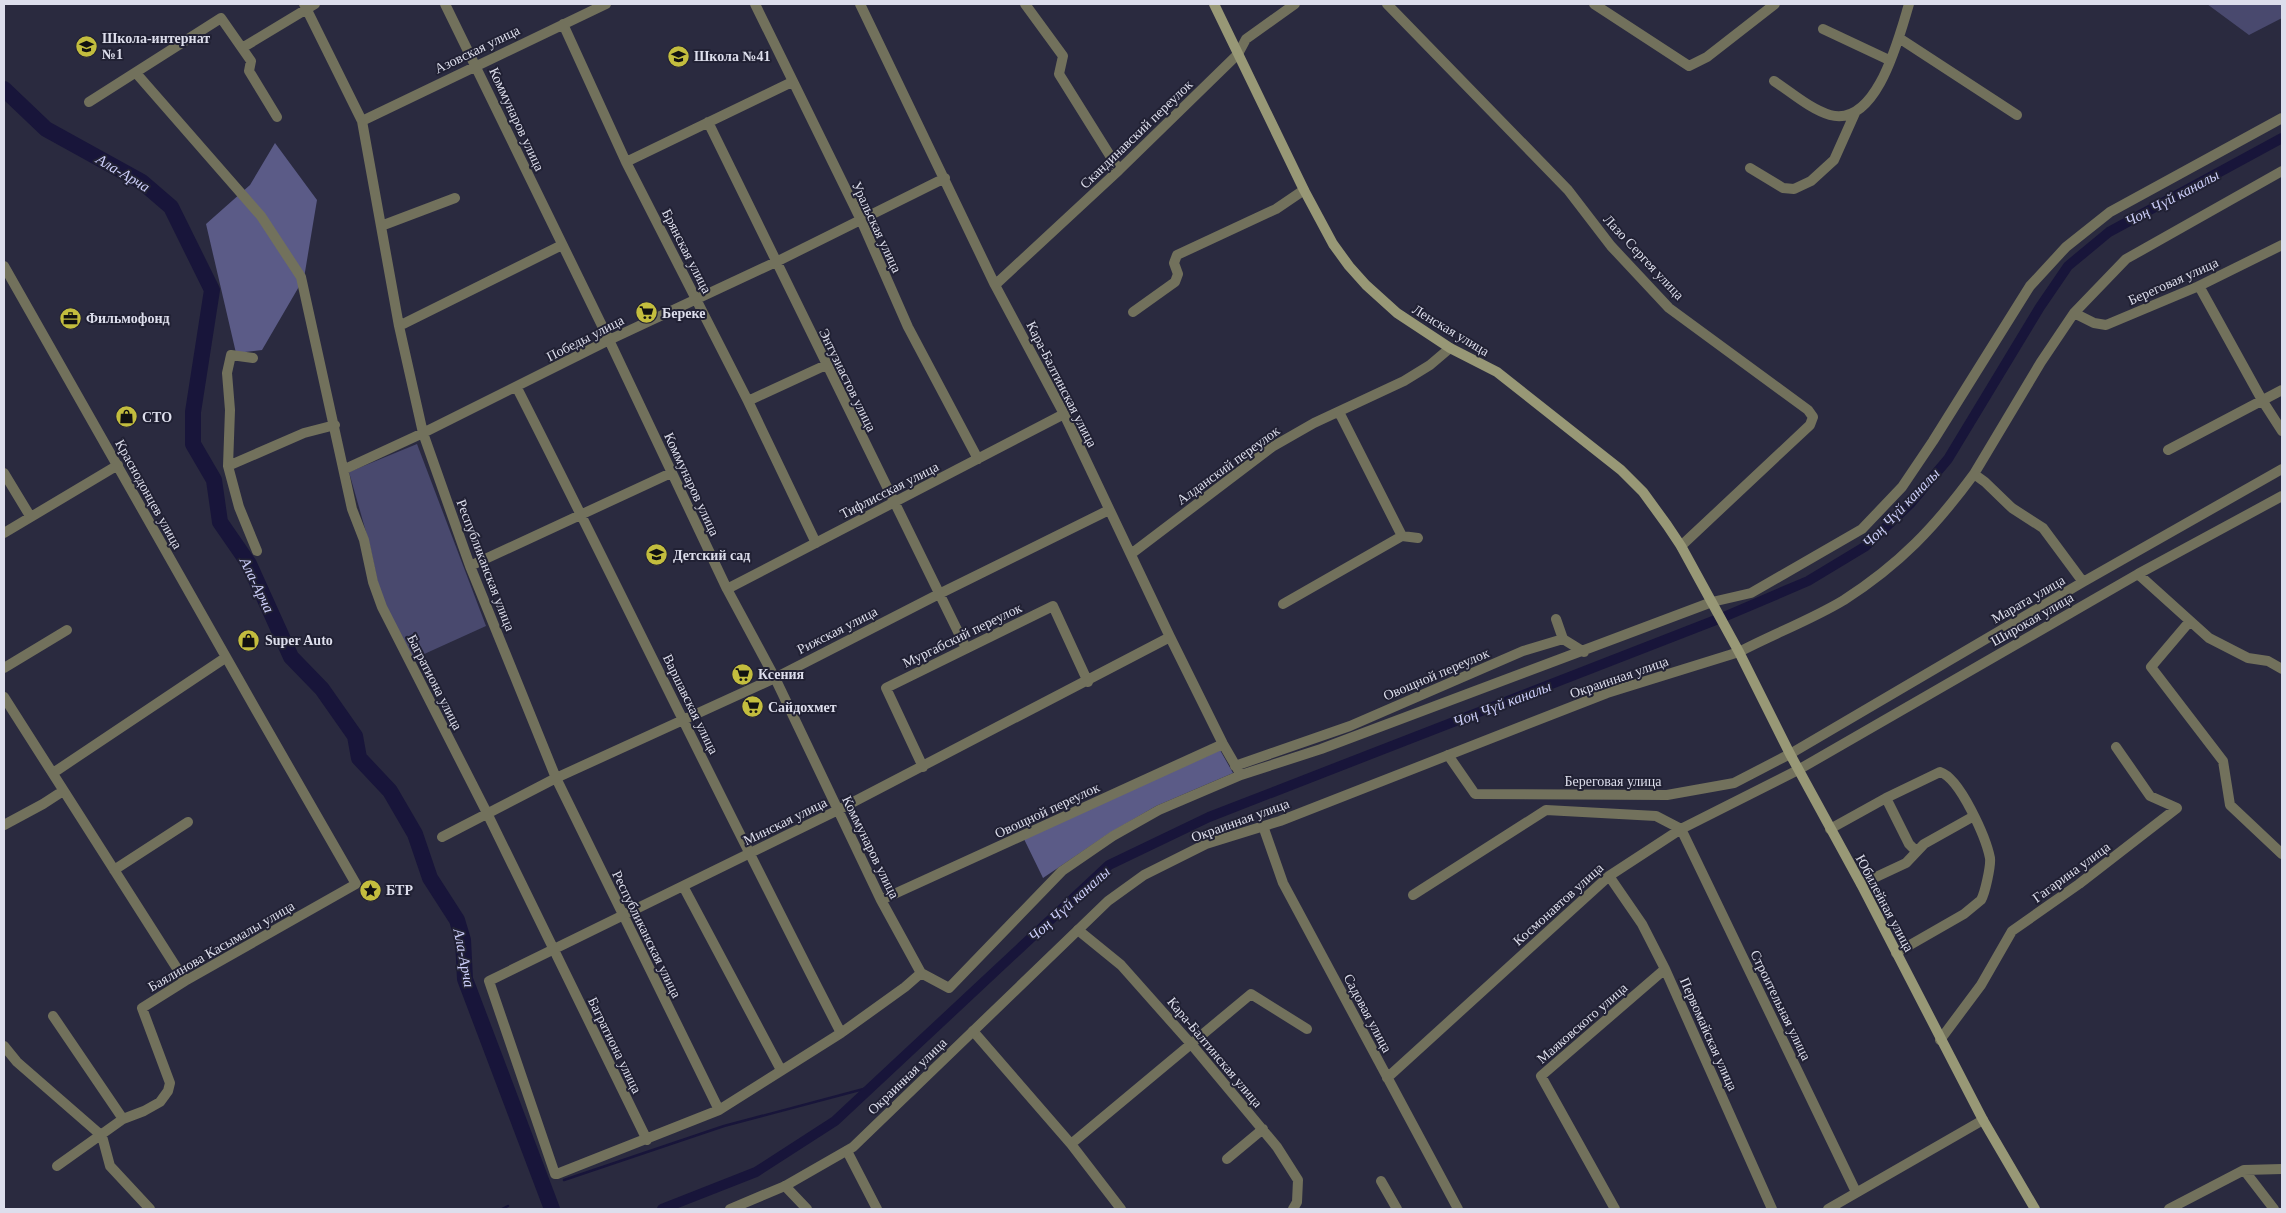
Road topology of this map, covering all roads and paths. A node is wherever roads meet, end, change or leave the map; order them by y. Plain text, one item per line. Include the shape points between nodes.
1 (445, 4) edge
2 (606, 4) edge
3 (755, 4) edge
4 (860, 4) edge
5 (1025, 4) edge
6 (1214, 4) edge
7 (1295, 4) edge
8 (1387, 4) edge
9 (1594, 4) edge
10 (1775, 4) edge
11 (1908, 4) edge
12 (308, 5) edge
13 (563, 24) junction
14 (1823, 29) dead end
15 (1899, 38) junction
16 (242, 48) junction
17 (1238, 54) junction
18 (1889, 60) junction
19 (476, 64) junction
20 (136, 72) junction
21 (1774, 81) dead end
22 (792, 82) junction
23 (89, 102) dead end
24 (1855, 113) junction
25 (2017, 115) dead end
26 (277, 117) dead end
27 (2282, 118) edge
28 (362, 120) junction
29 (708, 122) junction
30 (626, 162) junction
31 (1750, 168) dead end
32 (1119, 170) junction
33 (2282, 170) edge
34 (944, 178) junction
35 (1304, 190) junction
36 (455, 198) dead end
37 (861, 220) junction
38 (381, 226) junction
39 (562, 245) junction
40 (2282, 245) edge
41 (776, 262) junction
42 (4, 266) edge
43 (996, 285) junction
44 (2199, 286) junction
45 (696, 299) junction
46 (1133, 312) dead end
47 (2074, 313) junction
48 (399, 326) junction
49 (609, 340) junction
50 (1450, 348) junction
51 (254, 358) dead end
52 (826, 365) junction
53 (517, 388) junction
54 (2282, 390) edge
55 (2262, 400) junction
56 (748, 401) junction
57 (1339, 412) junction
58 (1064, 414) junction
59 (335, 425) junction
60 (2282, 431) edge
61 (423, 433) junction
62 (2168, 450) dead end
63 (978, 459) junction
64 (118, 465) junction
65 (228, 466) junction
66 (344, 468) junction
67 (2282, 469) edge
68 (4, 473) edge
69 (671, 473) junction
70 (1974, 474) junction
71 (2282, 496) edge
72 (894, 503) junction
73 (1109, 510) junction
74 (582, 515) junction
75 (30, 516) junction
76 (4, 533) edge
77 (1402, 536) junction
78 (1418, 538) dead end
79 (816, 543) junction
80 (1681, 546) junction
81 (257, 551) dead end
82 (1131, 554) junction
83 (470, 566) junction
84 (2138, 574) junction
85 (2083, 582) junction
86 (727, 589) junction
87 (939, 594) junction
88 (1283, 604) dead end
89 (1713, 605) junction
90 (1556, 619) dead end
91 (2190, 622) junction
92 (66, 630) dead end
93 (1170, 637) junction
94 (1563, 639) junction
95 (966, 648) junction
96 (1738, 650) junction
97 (1584, 652) junction
98 (225, 658) junction
99 (4, 668) edge
100 (2282, 669) edge
101 (775, 678) junction
102 (1088, 682) junction
103 (4, 697) edge
104 (684, 720) junction
105 (1223, 744) junction
106 (2116, 747) dead end
107 (1790, 754) junction
108 (1448, 755) junction
109 (1235, 766) junction
110 (923, 767) junction
111 (1798, 770) junction
112 (52, 773) junction
113 (1242, 775) junction
114 (556, 778) junction
115 (63, 791) junction
116 (1886, 798) junction
117 (838, 810) junction
118 (487, 813) junction
119 (1974, 816) junction
120 (188, 822) dead end
121 (4, 825) edge
122 (1262, 826) junction
123 (1681, 829) junction
124 (1830, 829) junction
125 (442, 837) dead end
126 (1916, 851) junction
127 (2282, 854) edge
128 (748, 855) junction
129 (114, 870) junction
130 (1608, 876) junction
131 (356, 884) joint
132 (1860, 884) junction
133 (684, 886) junction
134 (1413, 895) dead end
135 (881, 900) junction
136 (622, 916) junction
137 (1078, 930) junction
138 (553, 950) junction
139 (1896, 953) junction
140 (1665, 969) junction
141 (921, 973) junction
142 (185, 981) junction
143 (53, 1016) dead end
144 (1307, 1029) dead end
145 (973, 1031) junction
146 (841, 1033) junction
147 (1940, 1040) junction
148 (1192, 1044) junction
149 (4, 1046) edge
150 (781, 1070) junction
151 (1387, 1078) junction
152 (719, 1110) junction
153 (123, 1119) junction
154 (1983, 1120) junction
155 (1263, 1129) junction
156 (102, 1136) junction
157 (647, 1140) junction
158 (1072, 1144) junction
159 (847, 1151) junction
160 (1227, 1159) dead end
161 (57, 1166) dead end
162 (2282, 1169) edge
163 (2244, 1170) junction
164 (1381, 1181) dead end
165 (785, 1186) junction
166 (1856, 1192) junction
167 (150, 1209) edge
168 (730, 1209) edge
169 (808, 1209) edge
170 (877, 1209) edge
171 (1121, 1209) edge
172 (1292, 1209) edge
173 (1397, 1209) edge
174 (1458, 1209) edge
175 (1615, 1209) edge
176 (1772, 1209) edge
177 (1828, 1209) edge
178 (2035, 1209) edge
179 (2168, 1209) edge
180 (2274, 1209) edge

1 - 19 street, Коммунаров улица
2 - 13 street, Азовская улица
3 - 22 street, Уральская улица
4 - 34 street, Кара-Балтинская улица
5 - 32 street via 1063,56 1059,74
6 - 17 main road, Ленская улица
7 - 17 street, Скандинавский переулок via 1246,39
8 - 80 street, Лазо Сергея улица via 1568,190 1611,246 1669,308 1808,410 1812,417 1810,425
9 - 10 street via 1689,66 1706,57
11 - 15 street
12 - 16 street
12 - 28 street, Республиканская улица
13 - 19 street, Азовская улица
13 - 30 street, Брянская улица
14 - 18 street
15 - 18 street
15 - 25 street
16 - 20 street via 221,18
16 - 26 street via 251,61 249,71
17 - 32 street, Скандинавский переулок
17 - 35 main road, Ленская улица
18 - 24 street via 1866,105
19 - 28 street, Азовская улица
19 - 39 street, Коммунаров улица
20 - 23 street
20 - 59 street, Багратиона улица via 261,216 301,277
21 - 24 street via 1829,115
22 - 29 street
22 - 37 street, Уральская улица
24 - 31 street via 1834,160 1811,181 1794,188 1782,188
27 - 89 street via 2110,212 2066,247 2030,286 1902,487 1862,529 1751,592
28 - 38 street, Республиканская улица
29 - 30 street
29 - 41 street, Энтузиастов улица
30 - 45 street, Брянская улица
32 - 43 street, Скандинавский переулок
33 - 47 street via 2126,259
34 - 37 street, Победы улица
34 - 43 street, Кара-Балтинская улица
35 - 46 street via 1276,209 1177,255 1175,282
35 - 50 main road, Ленская улица via 1333,244 1366,285 1397,313
36 - 38 street
37 - 41 street, Победы улица
37 - 63 street, Уральская улица via 908,327
38 - 48 street, Республиканская улица
39 - 48 street
39 - 49 street, Коммунаров улица
40 - 44 street, Береговая улица
41 - 45 street, Победы улица
41 - 52 street, Энтузиастов улица
42 - 64 street, Краснодонцев улица
43 - 58 street, Кара-Балтинская улица
44 - 47 street, Береговая улица via 2106,325
44 - 55 street
45 - 49 street, Победы улица
45 - 56 street, Брянская улица
47 - 70 street
48 - 61 street, Республиканская улица
49 - 53 street, Победы улица
49 - 69 street, Коммунаров улица
50 - 57 street, Алданский переулок via 1404,382
50 - 80 main road, Ленская улица via 1497,372 1621,470 1643,492
51 - 65 street via 231,355 227,373 230,410
52 - 56 street
52 - 72 street, Энтузиастов улица
53 - 61 street, Победы улица
53 - 74 street, Варшавская улица
54 - 55 street
55 - 60 street
55 - 62 street
56 - 79 street, Брянская улица
57 - 77 street
57 - 82 street, Алданский переулок via 1272,447
58 - 63 street, Тифлисская улица
58 - 73 street, Кара-Балтинская улица
59 - 65 street via 304,433
59 - 66 street, Багратиона улица
61 - 66 street, Победы улица
61 - 83 street, Республиканская улица
63 - 72 street, Тифлисская улица
64 - 75 street
64 - 98 street, Краснодонцев улица
65 - 81 street via 239,507
66 - 118 street, Багратиона улица via 352,509 382,607
67 - 85 street, Марата улица
68 - 75 street
69 - 74 street
69 - 86 street, Коммунаров улица
70 - 85 street via 2012,508 2043,528
70 - 96 street via 1945,514 1913,548 1872,580 1843,601
71 - 84 street, Широкая улица
72 - 79 street, Тифлисская улица
72 - 87 street, Энтузиастов улица
73 - 82 street, Кара-Балтинская улица
73 - 87 street, Рижская улица
74 - 83 street
74 - 104 street, Варшавская улица
75 - 76 street
77 - 78 street
77 - 88 street
79 - 86 street, Тифлисская улица
80 - 89 main road, Ленская улица
82 - 93 street, Кара-Балтинская улица
83 - 114 street, Республиканская улица
84 - 91 street
84 - 111 street, Широкая улица
85 - 107 street, Марата улица
86 - 101 street, Коммунаров улица
87 - 95 street, Энтузиастов улица
87 - 101 street, Рижская улица
89 - 96 main road, Юбилейная улица
89 - 97 street
90 - 94 street
91 - 100 street via 2209,638 2248,658 2268,660
91 - 127 street via 2151,667 2223,761 2230,805
92 - 99 street
93 - 102 street, Минская улица
93 - 105 street, Кара-Балтинская улица
94 - 97 street
94 - 109 street, Овощной переулок via 1523,651 1350,726
95 - 102 street, Мургабский переулок via 1053,606
95 - 110 street, Мургабский переулок via 886,688
96 - 107 main road, Юбилейная улица
96 - 108 street, Окраинная улица via 1607,694
97 - 113 street via 1321,750
98 - 112 street
98 - 131 street, Краснодонцев улица
101 - 104 street, Рижская улица
101 - 117 street, Коммунаров улица
102 - 110 street, Минская улица
103 - 112 street
104 - 114 street, Рижская улица
104 - 128 street, Варшавская улица
105 - 109 street, Кара-Балтинская улица
105 - 135 street, Овощной переулок
106 - 147 street, Гагарина улица via 2150,796 2177,808 2012,931 1981,985
107 - 108 street, Береговая улица via 1734,783 1667,795 1475,794
107 - 111 main road, Юбилейная улица
108 - 122 street, Окраинная улица
109 - 113 street, Кара-Балтинская улица
110 - 117 street, Минская улица
111 - 123 street, Космонавтов улица
111 - 124 main road, Юбилейная улица
112 - 115 street
113 - 141 street via 1159,810 1062,871 949,988
114 - 118 street, Рижская улица
114 - 136 street, Республиканская улица
115 - 121 street
115 - 129 street
116 - 119 street via 1940,772 1950,777
116 - 124 street
116 - 126 street via 1906,839
117 - 128 street, Минская улица
117 - 135 street, Коммунаров улица
118 - 125 street, Рижская улица
118 - 138 street, Багратиона улица
119 - 126 street
119 - 139 street via 1990,858 1981,900 1964,914
120 - 129 street
122 - 137 street, Окраинная улица via 1206,844 1144,875 1108,901
122 - 151 street, Садовая улица via 1283,883
123 - 130 street, Космонавтов улица
123 - 134 street via 1656,816 1546,810
123 - 166 street, Строительная улица
124 - 132 main road, Юбилейная улица
126 - 132 street via 1906,863
128 - 133 street, Минская улица
128 - 146 street, Варшавская улица
129 - 142 street
130 - 140 street, Первомайская улица via 1642,924
130 - 151 street, Космонавтов улица
131 - 142 street, Баялинова Касымалы улица
132 - 139 main road, Юбилейная улица
133 - 136 street, Минская улица
133 - 150 street
135 - 141 street, Коммунаров улица
136 - 138 street, Минская улица
136 - 152 street, Республиканская улица
137 - 145 street, Окраинная улица
137 - 148 street, Кара-Балтинская улица via 1121,965
138 - 157 street, Багратиона улица
138 - 157 street, Минская улица via 489,981 554,1174
139 - 147 main road, Юбилейная улица
140 - 175 street, Маяковского улица via 1541,1076
140 - 176 street, Первомайская улица
141 - 146 street
142 - 153 street, Баялинова Касымалы улица via 142,1008 170,1083 168,1091 160,1102
143 - 153 street
144 - 148 street via 1251,994
145 - 158 street
145 - 159 street, Окраинная улица
146 - 150 street
147 - 154 main road, Юбилейная улица
148 - 155 street, Кара-Балтинская улица
148 - 158 street
149 - 156 street
150 - 152 street
151 - 174 street, Садовая улица
152 - 157 street
153 - 156 street, Баялинова Касымалы улица
154 - 166 street
154 - 178 main road, Юбилейная улица
155 - 160 street
155 - 172 street, Кара-Балтинская улица via 1298,1180 1297,1202
156 - 161 street, Баялинова Касымалы улица
156 - 167 street via 110,1166
158 - 171 street
159 - 165 street, Окраинная улица
159 - 170 street
162 - 163 street
163 - 179 street
163 - 180 street
164 - 173 street
165 - 168 street, Окраинная улица
165 - 169 street
166 - 177 street

